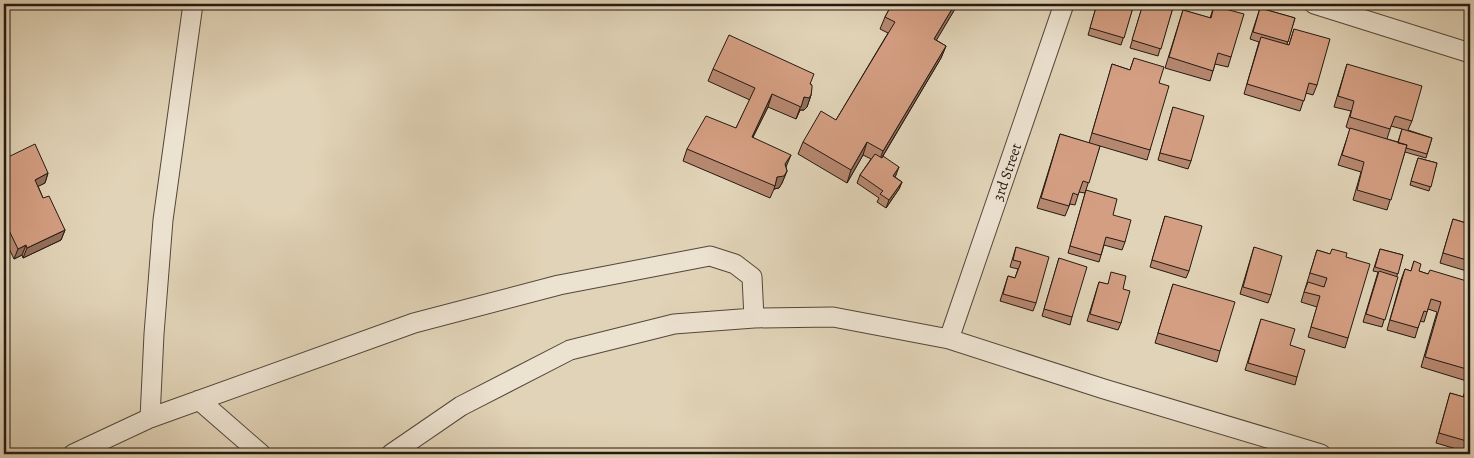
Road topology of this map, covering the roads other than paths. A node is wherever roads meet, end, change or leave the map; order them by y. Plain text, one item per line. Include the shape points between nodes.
1 (193, 4) edge
2 (1064, 4) edge
3 (1314, 4) edge
4 (1470, 53) edge
5 (754, 318) junction
6 (949, 340) junction
7 (199, 400) junction
8 (150, 418) junction
9 (73, 454) edge
10 (261, 454) edge
11 (392, 454) edge
12 (1321, 454) edge

1 - 8 street via 164,220
2 - 6 street, 3rd Street
3 - 4 street
5 - 6 street via 833,317
5 - 7 street via 752,277 735,264 710,256 559,285 414,323
5 - 11 street via 674,324 570,350 461,406
6 - 12 street
7 - 8 street
7 - 10 street
8 - 9 street

